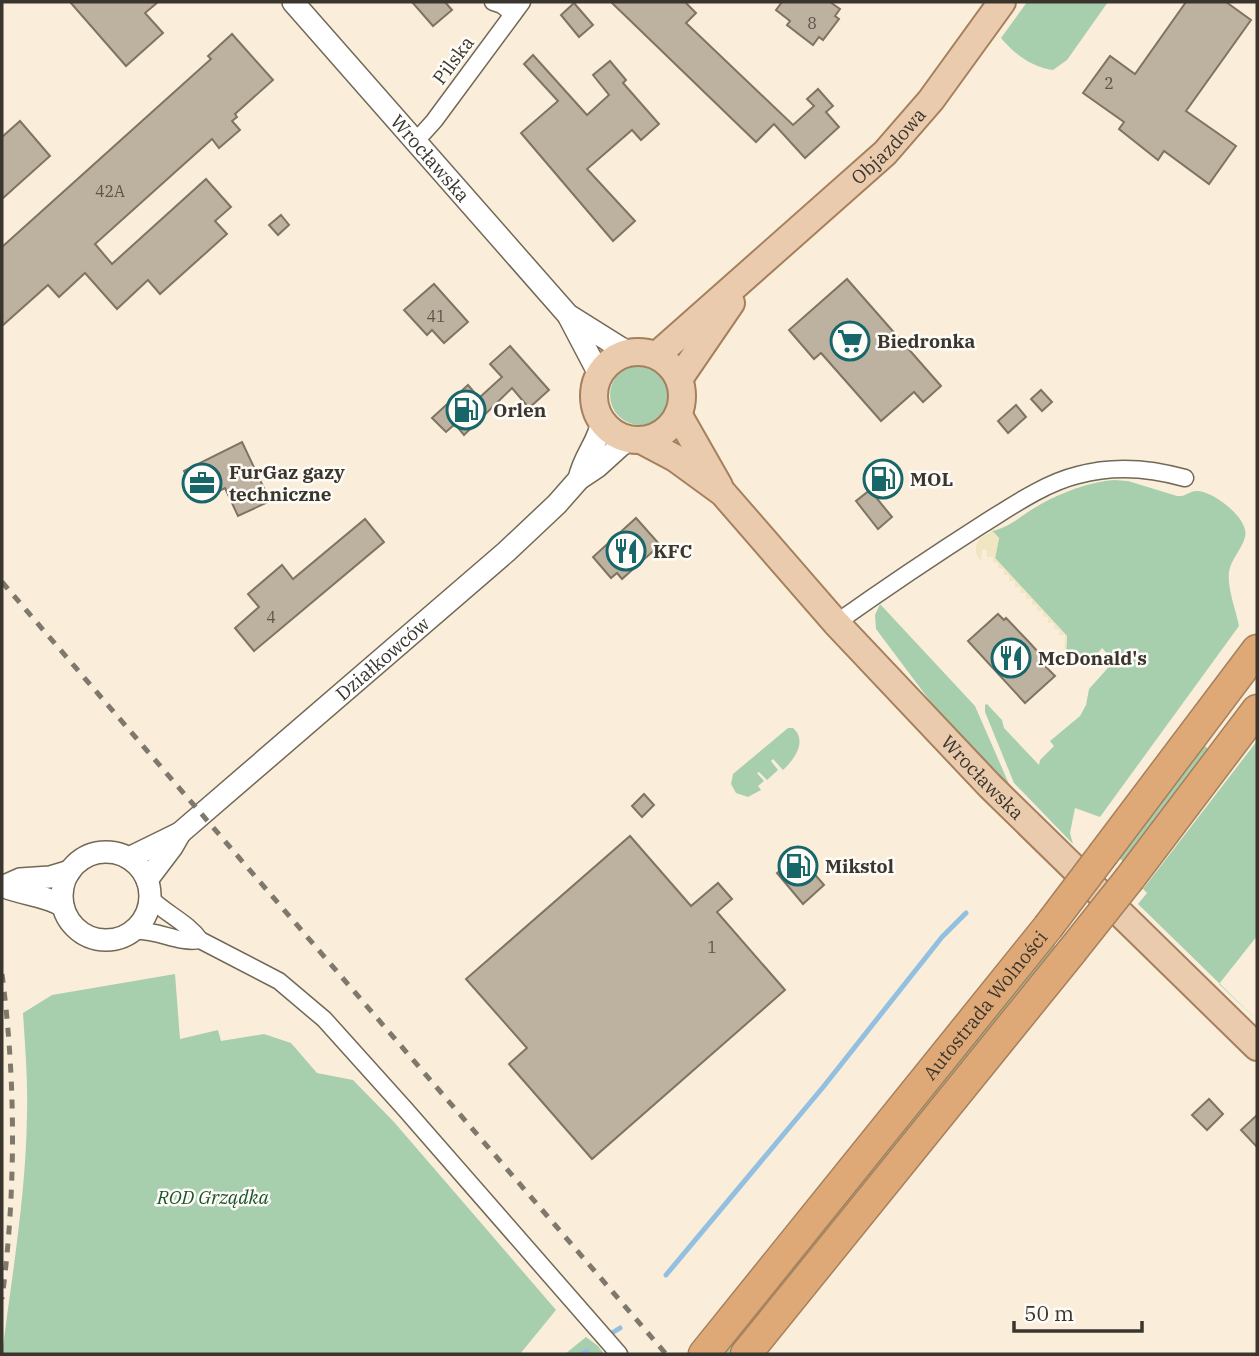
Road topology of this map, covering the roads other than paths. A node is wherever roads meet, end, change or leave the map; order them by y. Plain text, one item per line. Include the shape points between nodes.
1 (293, 2) edge
2 (493, 2) edge
3 (1002, 2) edge
4 (518, 8) edge
5 (416, 141) junction
6 (753, 269) junction
7 (568, 315) junction
8 (627, 352) junction
9 (657, 355) junction
10 (600, 374) junction
11 (680, 379) junction
12 (678, 414) junction
13 (602, 420) junction
14 (635, 439) junction
15 (1185, 478) dead end
16 (579, 479) junction
17 (723, 493) junction
18 (836, 624) junction
19 (1257, 650) edge
20 (1257, 710) edge
21 (180, 832) junction
22 (129, 858) junction
23 (70, 872) junction
24 (3, 887) edge
25 (148, 889) junction
26 (63, 906) junction
27 (132, 931) junction
28 (200, 940) junction
29 (1257, 1047) edge
30 (619, 1354) edge
31 (704, 1354) edge
32 (746, 1354) edge

1 - 5 street, Wrocławska
2 - 4 street
3 - 6 main road, Objazdowa via 931,100 885,153
4 - 5 street, Pilska
5 - 7 street, Wrocławska
6 - 9 main road, Objazdowa
6 - 11 main road, Objazdowa
7 - 8 street, Wrocławska
7 - 10 street, Wrocławska
8 - 9 main road
8 - 10 main road via 611,360
9 - 11 main road
10 - 13 main road via 594,399
11 - 12 main road
12 - 14 main road via 664,432
12 - 17 main road, Wrocławska
13 - 14 main road via 616,434
13 - 16 street, Działkowców
14 - 16 street, Działkowców
14 - 17 main road, Wrocławska via 675,458
15 - 18 street via 1113,469 1063,480 964,536
16 - 21 street, Działkowców via 506,552
17 - 18 main road, Wrocławska
18 - 29 main road, Wrocławska via 1015,811
19 - 31 highway, Autostrada Wolności, bridge via 1048,927
20 - 32 highway, Autostrada Wolności, bridge via 1130,878
21 - 22 street, Działkowców
21 - 25 street, Działkowców
22 - 23 street via 101,852 87,856
22 - 25 street via 140,867
23 - 24 street via 20,879
23 - 26 street via 62,891
24 - 26 street
25 - 27 street via 149,908
25 - 28 street via 166,912
26 - 27 street via 78,930 91,937 113,939
27 - 28 street
28 - 30 street via 279,981 324,1019

